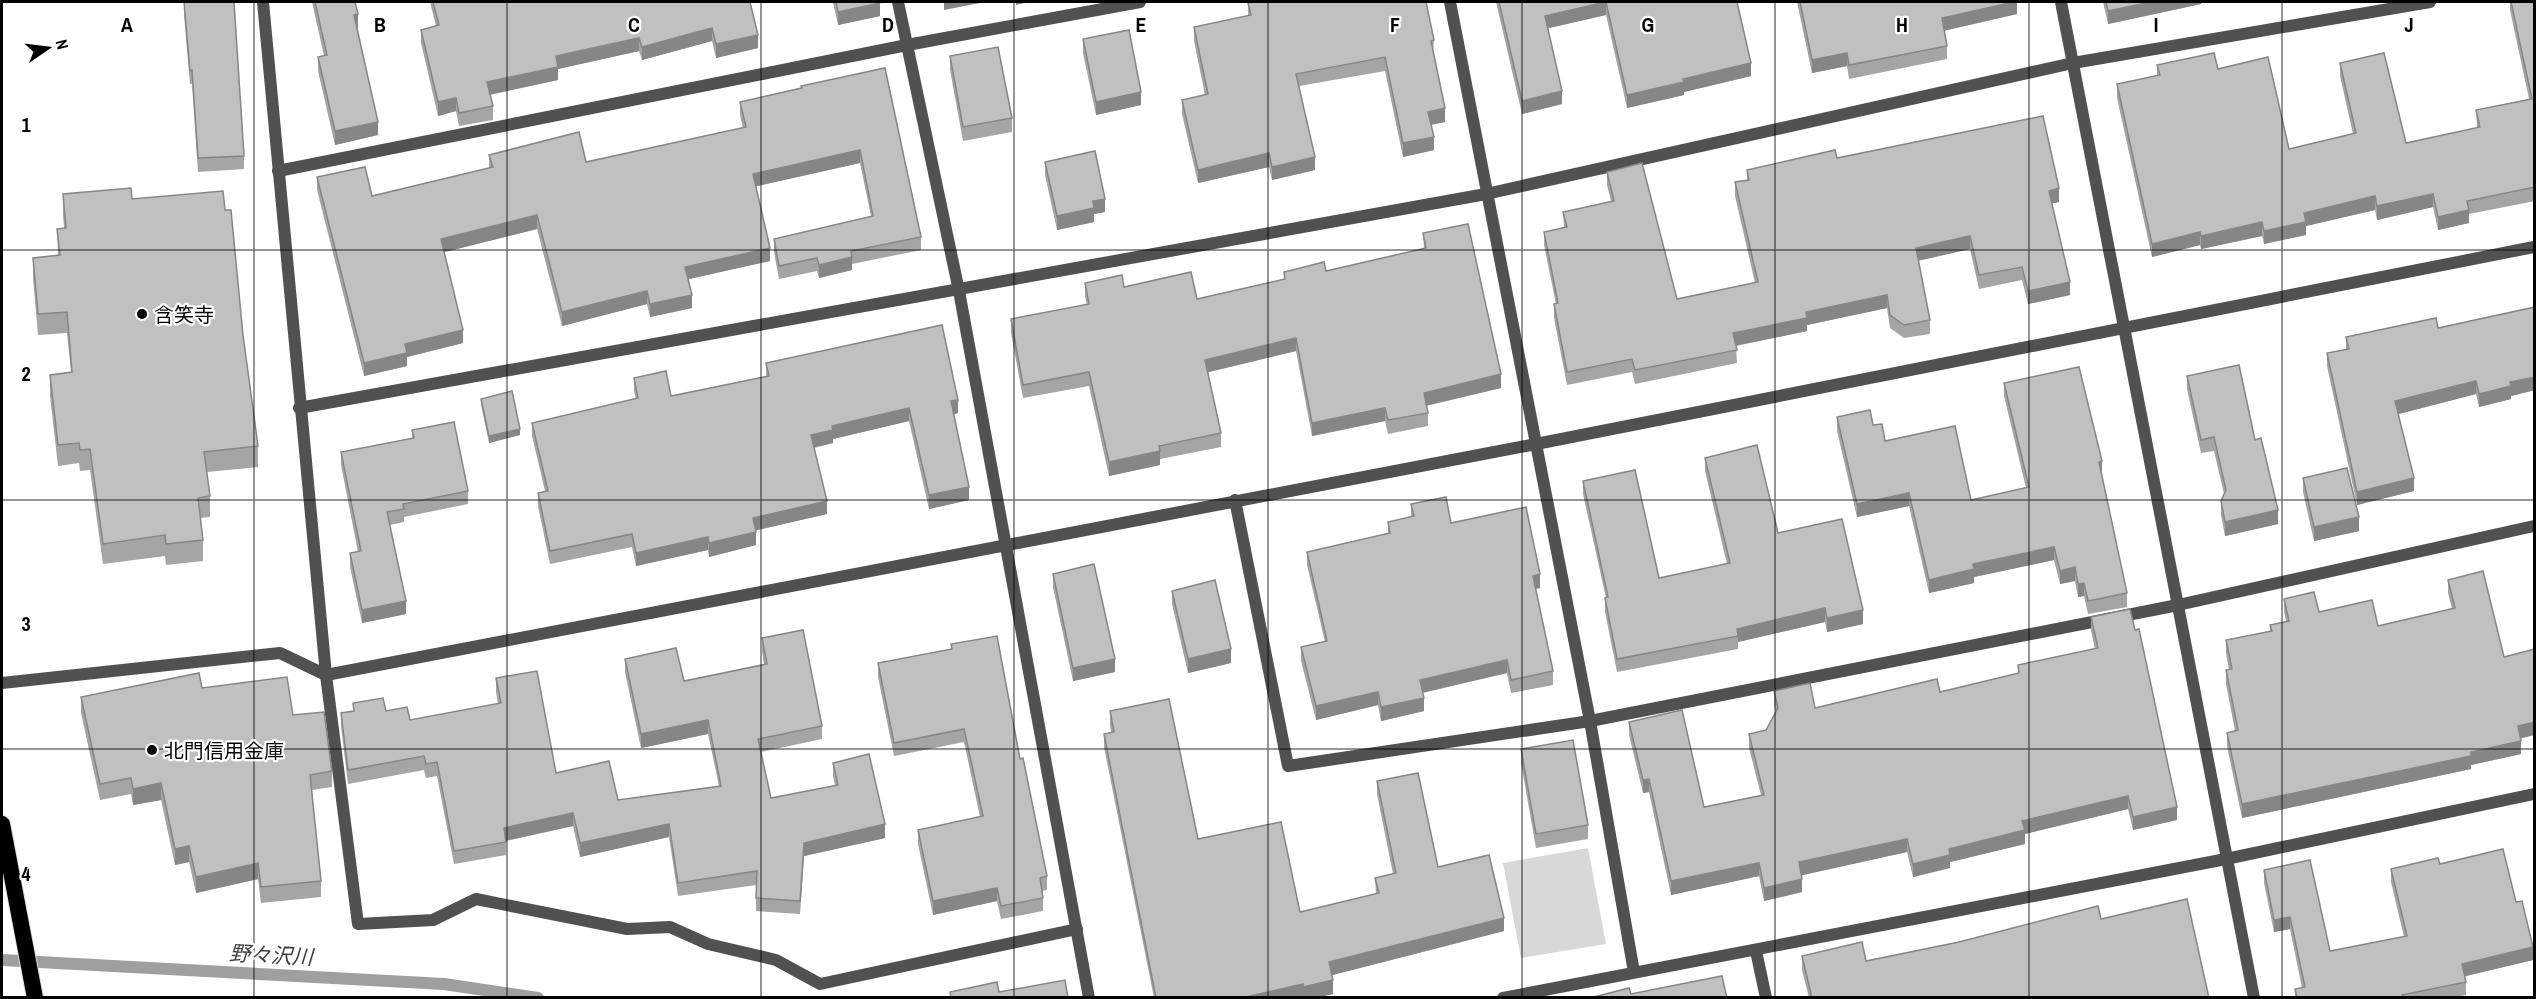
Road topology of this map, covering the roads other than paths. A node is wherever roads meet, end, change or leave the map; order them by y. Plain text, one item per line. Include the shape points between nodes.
1 (263, 2) edge
2 (898, 2) edge
3 (1140, 2) edge
4 (1450, 2) edge
5 (2061, 2) edge
6 (2430, 2) edge
7 (907, 45) junction
8 (2073, 63) junction
9 (278, 171) junction
10 (1486, 194) junction
11 (2535, 246) edge
12 (959, 291) junction
13 (2124, 326) junction
14 (299, 408) junction
15 (1536, 444) junction
16 (1235, 501) junction
17 (2535, 526) edge
18 (1005, 543) junction
19 (2178, 605) junction
20 (326, 675) junction
21 (2, 683) edge
22 (1590, 721) junction
23 (2535, 794) edge
24 (2, 824) edge
25 (2226, 859) junction
26 (1077, 929) junction
27 (1756, 951) junction
28 (1634, 972) junction
29 (35, 998) edge
30 (1089, 998) edge
31 (1503, 998) edge
32 (1766, 998) edge
33 (2254, 998) edge

1 - 9 street
2 - 7 street
3 - 7 street
4 - 10 street
5 - 8 street
6 - 8 street
7 - 9 street
7 - 12 street
8 - 10 street
8 - 13 street
9 - 14 street
10 - 12 street
10 - 15 street
11 - 13 street
12 - 14 street
12 - 18 street
13 - 15 street
13 - 19 street
14 - 20 street
15 - 16 street
15 - 22 street
16 - 18 street
16 - 22 street via 1288,766
17 - 19 street
18 - 20 street
18 - 26 street
19 - 22 street
19 - 25 street
20 - 21 street via 280,653
20 - 26 street via 358,924 433,920 476,900 627,929 670,927 708,944 776,960 820,984
22 - 28 street
23 - 25 street
24 - 29 highway
25 - 27 street
25 - 33 street
26 - 30 street
27 - 28 street
27 - 32 street
28 - 31 street

